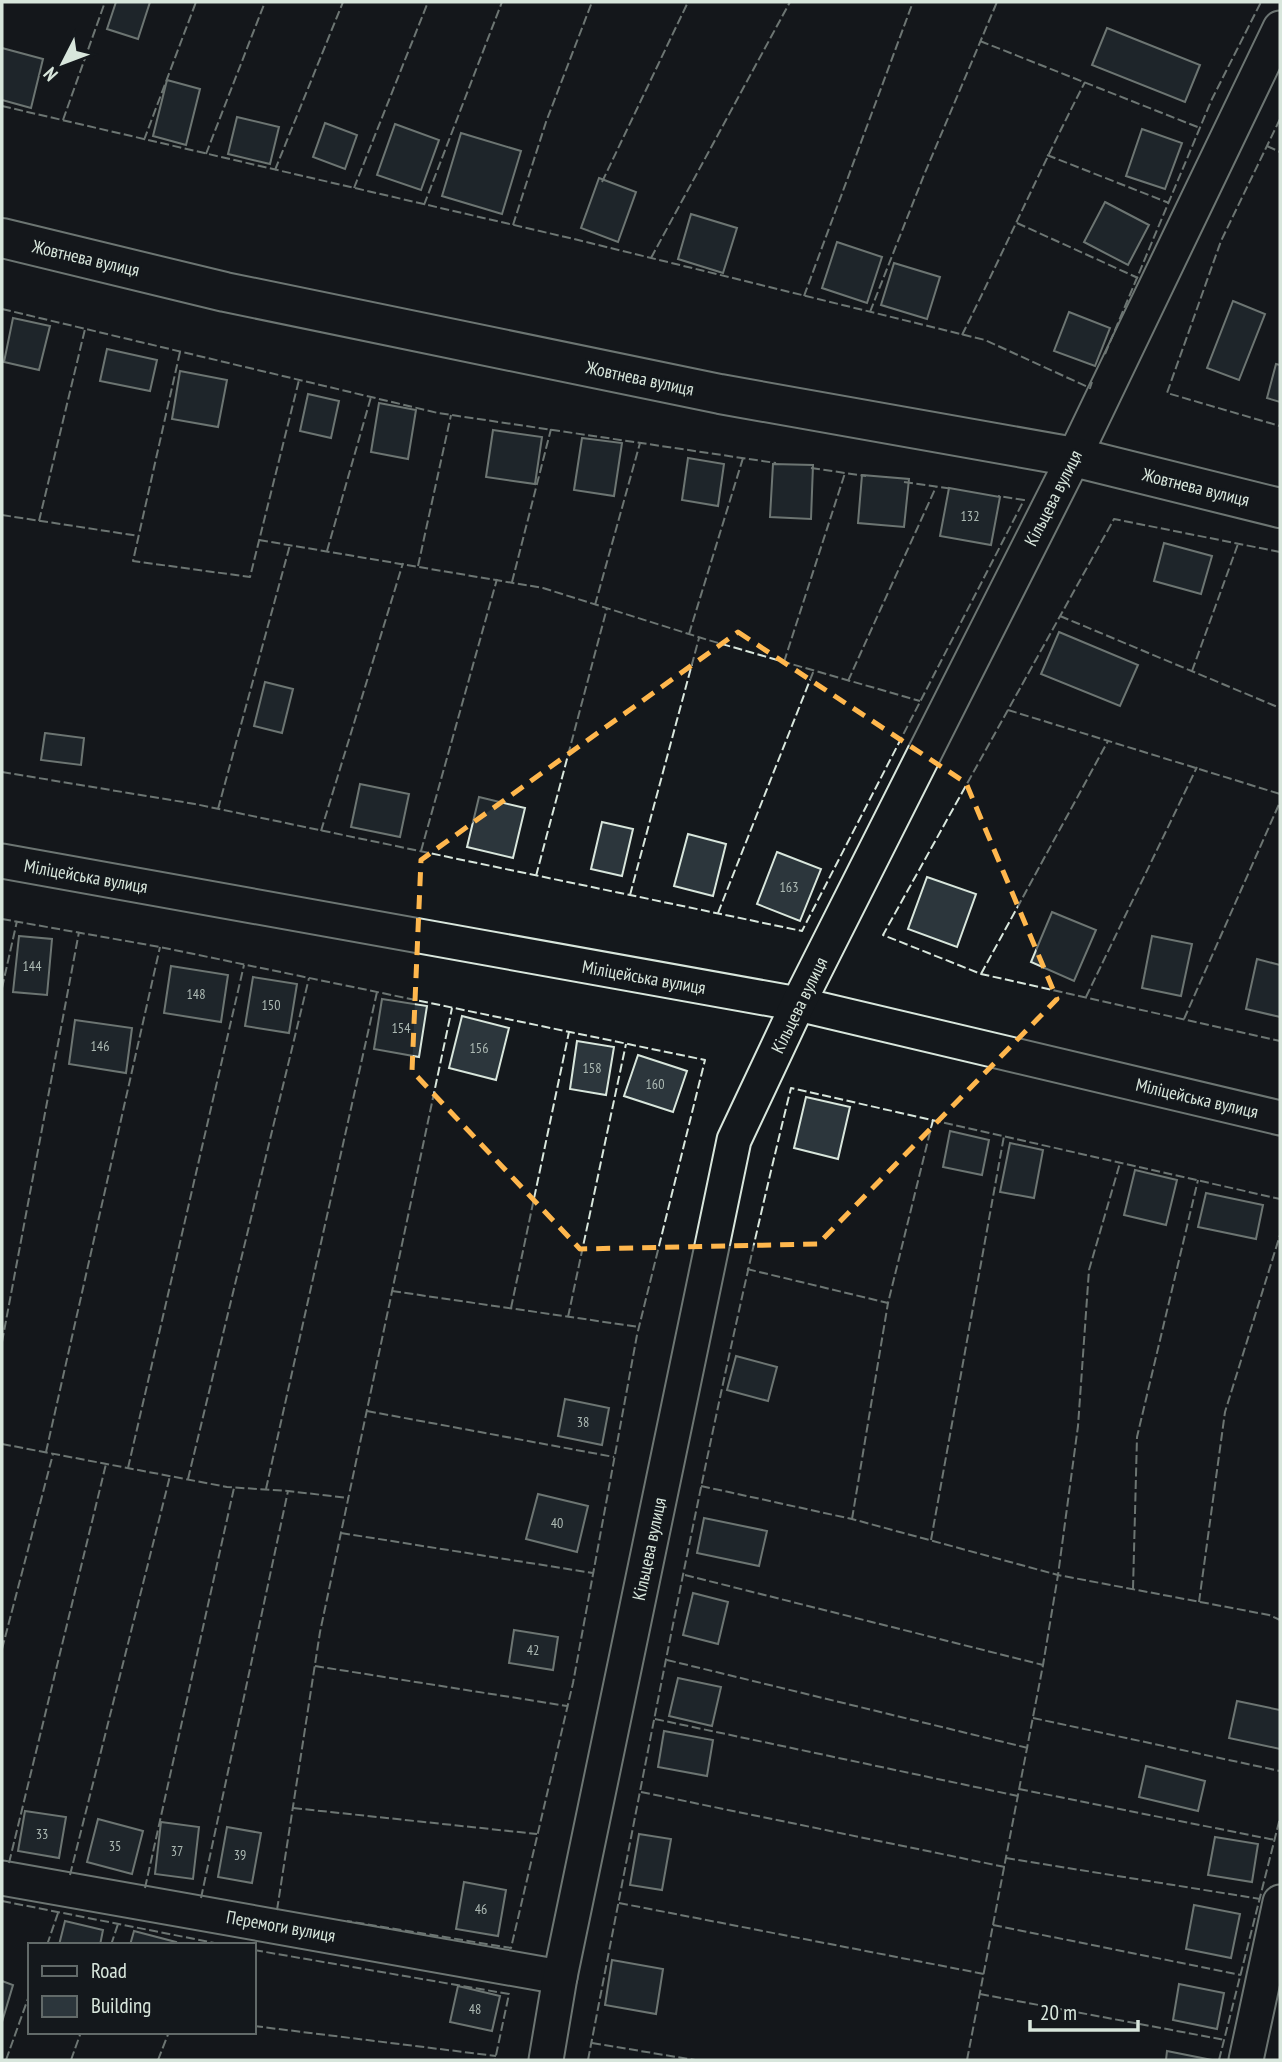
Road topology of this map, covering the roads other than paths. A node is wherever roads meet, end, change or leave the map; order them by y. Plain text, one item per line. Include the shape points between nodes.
1 (1280, 28) edge
2 (2, 238) edge
3 (1074, 457) junction
4 (1280, 508) edge
5 (2, 861) edge
6 (798, 1004) junction
7 (1280, 1118) edge
8 (2, 1878) edge
9 (1280, 1902) edge
10 (560, 1977) junction
11 (546, 2060) edge
12 (1246, 2060) edge

1 - 3 street, Кільцева вулиця
2 - 3 main road, Жовтнева вулиця via 225,292 720,394
3 - 4 main road, Жовтнева вулиця
3 - 6 street, Кільцева вулиця
5 - 6 street, Міліцейська вулиця
6 - 7 street, Міліцейська вулиця
6 - 10 street, Кільцева вулиця via 734,1140
8 - 10 street, Перемоги вулиця
9 - 12 street
10 - 11 street, Кільцева вулиця

